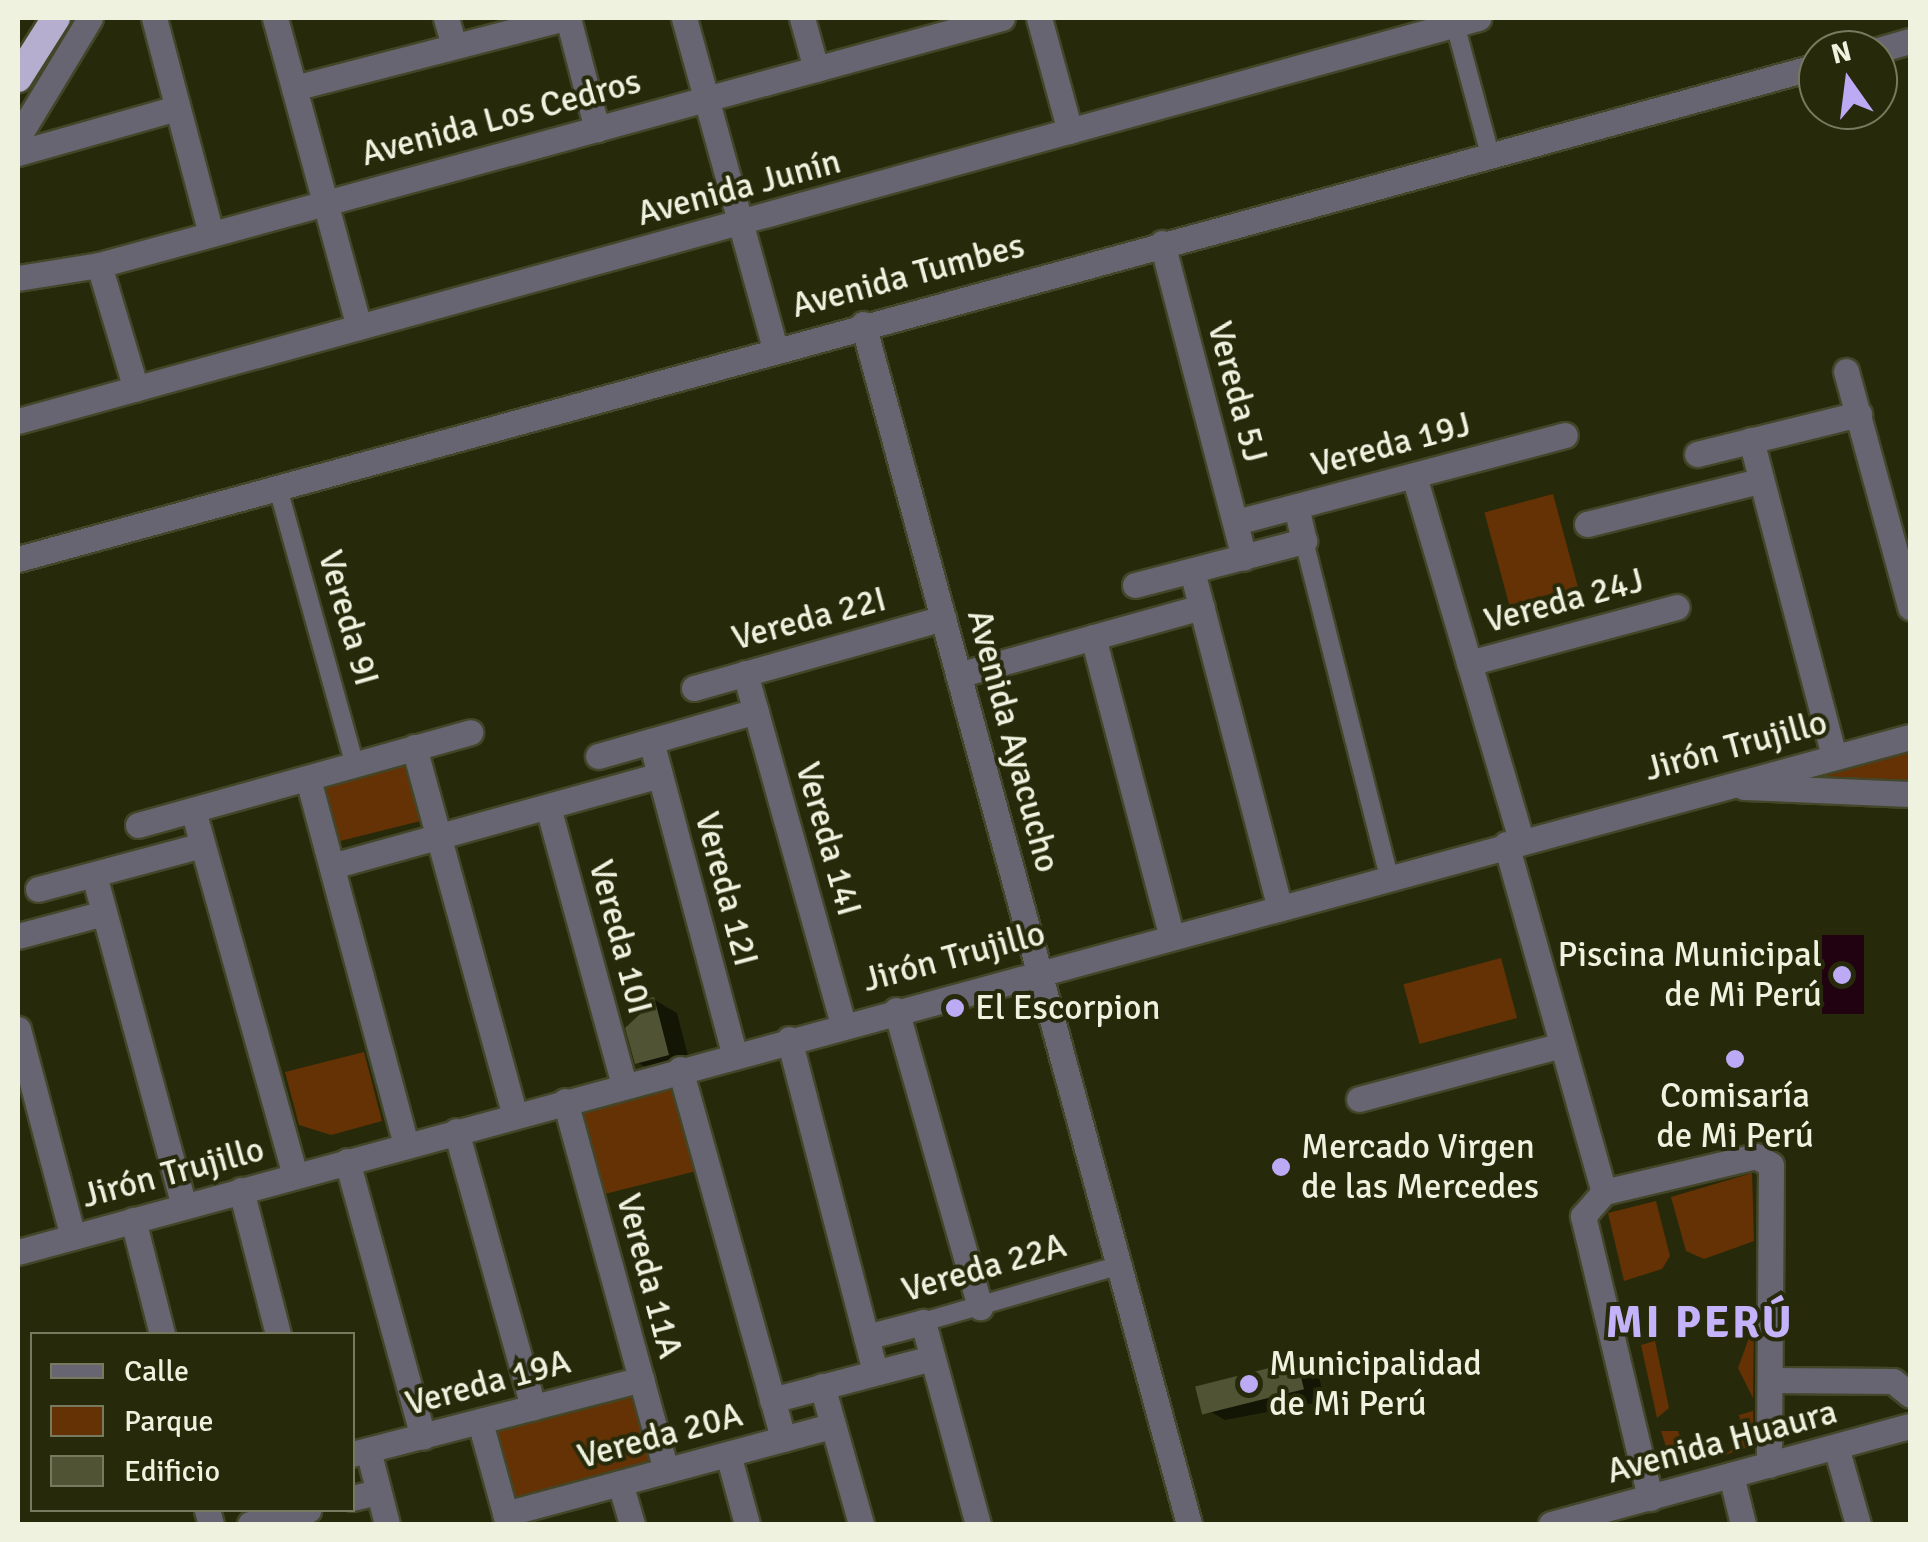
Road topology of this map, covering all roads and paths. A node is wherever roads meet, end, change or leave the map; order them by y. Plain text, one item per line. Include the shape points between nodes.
1 (56, 18) edge
2 (90, 18) edge
3 (154, 18) edge
4 (275, 18) edge
5 (446, 18) edge
6 (567, 18) edge
7 (684, 18) edge
8 (802, 18) edge
9 (1002, 18) edge
10 (1039, 18) edge
11 (1462, 20) edge
12 (920, 28) edge
13 (454, 46) junction
14 (816, 69) junction
15 (1798, 71) edge
16 (18, 78) edge
17 (294, 88) junction
18 (706, 98) junction
19 (178, 108) junction
20 (598, 128) junction
21 (1070, 131) junction
22 (18, 137) edge
23 (18, 153) edge
24 (1490, 155) junction
25 (326, 203) junction
26 (742, 224) junction
27 (211, 233) junction
28 (1162, 243) junction
29 (100, 264) junction
30 (18, 278) edge
31 (863, 324) junction
32 (359, 327) junction
33 (776, 348) junction
34 (1846, 371) dead end
35 (136, 389) junction
36 (1859, 414) junction
37 (18, 421) edge
38 (1565, 435) dead end
39 (1750, 440) junction
40 (1697, 454) dead end
41 (1414, 476) junction
42 (1760, 481) junction
43 (278, 488) junction
44 (1296, 506) junction
45 (1236, 522) junction
46 (1587, 524) dead end
47 (1304, 541) junction
48 (1244, 558) junction
49 (18, 559) edge
50 (1192, 570) junction
51 (1135, 586) dead end
52 (1910, 606) edge
53 (1202, 607) junction
54 (1677, 607) dead end
55 (943, 618) junction
56 (1093, 637) junction
57 (1470, 663) junction
58 (745, 673) junction
59 (958, 675) junction
60 (694, 688) dead end
61 (756, 711) junction
62 (470, 732) dead end
63 (1910, 737) edge
64 (651, 741) junction
65 (414, 747) junction
66 (598, 756) dead end
67 (1834, 757) junction
68 (355, 765) junction
69 (660, 775) junction
70 (308, 779) junction
71 (1724, 785) junction
72 (1910, 794) edge
73 (548, 807) junction
74 (193, 810) junction
75 (138, 824) dead end
76 (438, 837) junction
77 (1513, 842) junction
78 (202, 845) junction
79 (332, 866) junction
80 (94, 874) junction
81 (1389, 876) junction
82 (38, 889) dead end
83 (1279, 905) junction
84 (104, 913) junction
85 (1171, 934) junction
86 (18, 936) edge
87 (1040, 970) junction
88 (896, 1010) junction
89 (843, 1024) junction
90 (18, 1029) edge
91 (789, 1039) junction
92 (1562, 1045) junction
93 (734, 1054) junction
94 (680, 1069) junction
95 (624, 1085) junction
96 (1359, 1099) dead end
97 (565, 1101) junction
98 (515, 1115) junction
99 (456, 1131) junction
100 (406, 1145) junction
101 (347, 1161) junction
102 (294, 1176) junction
103 (241, 1190) junction
104 (1604, 1192) junction
105 (184, 1206) junction
106 (132, 1220) junction
107 (73, 1237) junction
108 (18, 1252) edge
109 (1120, 1266) junction
110 (980, 1307) junction
111 (923, 1322) junction
112 (161, 1332) edge
113 (277, 1332) edge
114 (866, 1337) junction
115 (932, 1358) junction
116 (875, 1372) junction
117 (642, 1380) junction
118 (1772, 1380) junction
119 (822, 1386) junction
120 (1910, 1396) edge
121 (772, 1400) junction
122 (533, 1407) junction
123 (480, 1422) junction
124 (832, 1426) junction
125 (1910, 1426) edge
126 (423, 1437) junction
127 (783, 1439) junction
128 (1836, 1446) junction
129 (360, 1452) edge
130 (728, 1454) junction
131 (1768, 1465) junction
132 (666, 1470) junction
133 (1730, 1476) junction
134 (620, 1483) junction
135 (378, 1492) junction
136 (355, 1497) edge
137 (1650, 1498) junction
138 (301, 1512) edge
139 (1623, 1515) edge
140 (506, 1519) edge
141 (261, 1523) edge
142 (387, 1524) edge
143 (632, 1524) edge
144 (746, 1524) edge
145 (860, 1524) edge
146 (978, 1524) edge
147 (1190, 1524) edge
148 (1552, 1524) edge
149 (1744, 1524) edge
150 (1858, 1524) edge

1 - 16 highway
2 - 22 street
3 - 19 street
4 - 17 street
5 - 13 street
6 - 13 street
6 - 20 street
7 - 18 street
8 - 14 street
9 - 12 street, Avenida Los Cedros
10 - 21 street
11 - 21 street, Avenida Junín
11 - 24 street
12 - 14 street, Avenida Los Cedros
13 - 17 street
14 - 18 street, Avenida Los Cedros
15 - 24 street, Avenida Tumbes
17 - 25 street
18 - 20 street, Avenida Los Cedros
18 - 26 street
19 - 23 street
19 - 27 street
20 - 25 street, Avenida Los Cedros
21 - 26 street, Avenida Junín
24 - 28 street, Avenida Tumbes
25 - 27 street, Avenida Los Cedros
25 - 32 street
26 - 32 street, Avenida Junín
26 - 33 street
27 - 29 street, Avenida Los Cedros
28 - 31 street, Avenida Tumbes
28 - 45 street, Vereda 5J
29 - 30 street, Avenida Los Cedros
29 - 35 street
31 - 33 street, Avenida Tumbes
31 - 55 street, Avenida Ayacucho
32 - 35 street, Avenida Junín
33 - 43 street, Avenida Tumbes
34 - 36 street
35 - 37 street, Avenida Junín
36 - 39 street
36 - 52 street
38 - 41 street, Vereda 19J
39 - 40 street
39 - 42 street
41 - 44 street, Vereda 19J
41 - 57 street
42 - 46 street
42 - 67 street
43 - 49 street, Avenida Tumbes
43 - 68 street, Vereda 9I
44 - 45 street, Vereda 19J
44 - 47 street
45 - 48 street, Vereda 5J
47 - 48 street
47 - 81 street
48 - 50 street
50 - 51 street
50 - 53 street
53 - 56 street
53 - 83 street
54 - 57 street, Vereda 24J
55 - 58 street, Vereda 22I
55 - 59 street, Avenida Ayacucho
56 - 59 street
56 - 85 street
57 - 77 street
58 - 60 street, Vereda 22I
58 - 61 street, Vereda 14I
59 - 87 street, Avenida Ayacucho
61 - 64 street
61 - 89 street, Vereda 14I
62 - 65 street
63 - 67 street, Jirón Trujillo
64 - 66 street
64 - 69 street, Vereda 12I
65 - 68 street
65 - 76 street
67 - 71 street, Jirón Trujillo
68 - 70 street
69 - 73 street
69 - 93 street, Vereda 12I
70 - 74 street
70 - 79 street
71 - 72 street
71 - 77 street, Jirón Trujillo
73 - 76 street
73 - 95 street, Vereda 10I
74 - 75 street
74 - 78 street
76 - 79 street
76 - 98 street
77 - 81 street, Jirón Trujillo
77 - 92 street
78 - 80 street
78 - 102 street
79 - 100 street
80 - 82 street
80 - 84 street
81 - 83 street, Jirón Trujillo
83 - 85 street, Jirón Trujillo
84 - 86 street
84 - 105 street
85 - 87 street, Jirón Trujillo
87 - 88 street, Jirón Trujillo
87 - 109 street, Avenida Ayacucho
88 - 89 street, Jirón Trujillo
88 - 110 street
89 - 91 street, Jirón Trujillo
90 - 107 street
91 - 93 street, Jirón Trujillo
91 - 114 street
92 - 96 street
92 - 104 street
93 - 94 street, Jirón Trujillo
94 - 95 street, Jirón Trujillo
94 - 121 street
95 - 97 street, Jirón Trujillo
97 - 98 street, Jirón Trujillo
97 - 117 street, Vereda 11A
98 - 99 street, Jirón Trujillo
99 - 100 street, Jirón Trujillo
99 - 122 street
100 - 101 street, Jirón Trujillo
101 - 102 street, Jirón Trujillo
101 - 126 street
102 - 103 street, Jirón Trujillo
103 - 105 street, Jirón Trujillo
103 - 113 street
104 - 118 street via 1756,1156 1768,1160
104 - 137 street via 1583,1216
105 - 106 street, Jirón Trujillo
106 - 107 street, Jirón Trujillo
106 - 112 street
107 - 108 street, Jirón Trujillo
109 - 110 street, Vereda 22A
109 - 147 street, Avenida Ayacucho
110 - 111 street, Vereda 22A
111 - 114 street, Vereda 22A
111 - 115 street
114 - 116 street
115 - 116 street
115 - 146 street
116 - 119 street
117 - 122 street, Vereda 19A
117 - 132 street, Vereda 11A
118 - 120 street via 1894,1381
118 - 131 street
119 - 121 street
119 - 124 street
121 - 127 street
122 - 123 street, Vereda 19A
123 - 126 street, Vereda 19A
123 - 140 street
124 - 127 street, Vereda 20A
124 - 145 street
125 - 128 street, Avenida Huaura
126 - 129 street, Vereda 19A
127 - 130 street, Vereda 20A
128 - 131 street, Avenida Huaura
128 - 150 street
129 - 135 street
130 - 132 street, Vereda 20A
130 - 144 street
131 - 133 street, Avenida Huaura
132 - 134 street, Vereda 20A
133 - 137 street, Avenida Huaura
133 - 149 street
134 - 140 street, Vereda 20A
134 - 143 street
135 - 136 street
135 - 142 street
137 - 139 street, Avenida Huaura
138 - 141 street
139 - 148 street, Avenida Huaura

